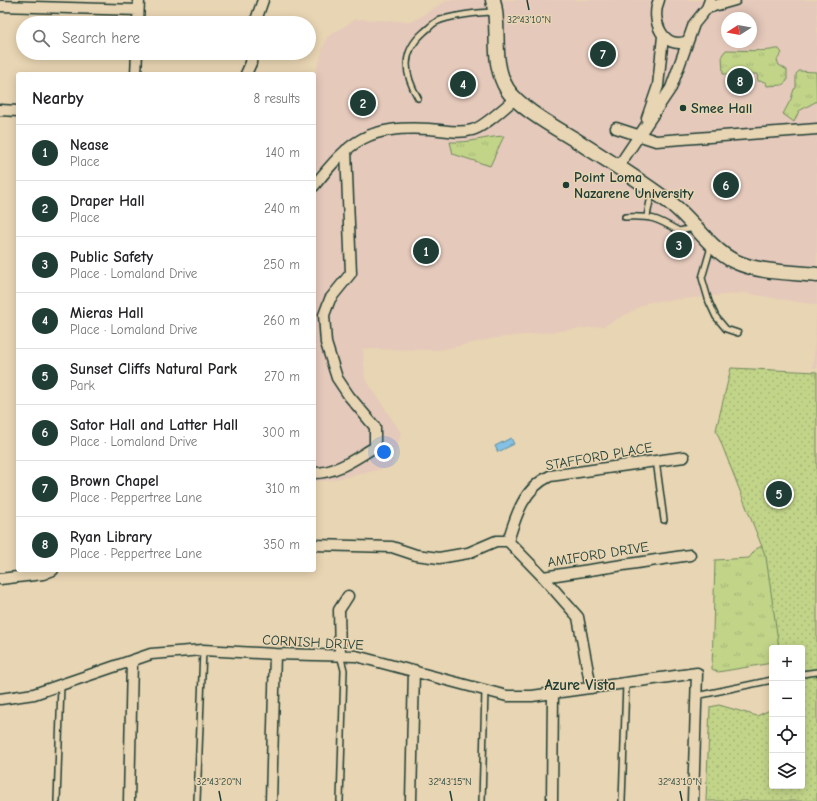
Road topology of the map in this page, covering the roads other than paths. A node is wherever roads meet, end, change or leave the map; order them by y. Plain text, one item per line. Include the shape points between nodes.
1 (263, 0) edge
2 (660, 0) edge
3 (735, 0) edge
4 (498, 4) edge
5 (708, 4) edge
6 (138, 5) edge
7 (0, 6) edge
8 (138, 16) edge
9 (258, 16) edge
10 (663, 36) junction
11 (688, 42) junction
12 (137, 60) edge
13 (252, 60) edge
14 (136, 72) edge
15 (247, 72) edge
16 (418, 98) dead end
17 (516, 98) junction
18 (0, 110) edge
19 (16, 111) edge
20 (645, 126) junction
21 (616, 128) dead end
22 (817, 129) edge
23 (639, 135) junction
24 (346, 150) junction
25 (618, 167) junction
26 (316, 183) edge
27 (653, 191) junction
28 (647, 216) junction
29 (625, 217) dead end
30 (697, 227) junction
31 (712, 244) junction
32 (817, 275) edge
33 (738, 333) dead end
34 (684, 457) dead end
35 (656, 460) junction
36 (316, 473) edge
37 (664, 520) dead end
38 (508, 541) junction
39 (316, 544) edge
40 (690, 555) dead end
41 (48, 572) edge
42 (543, 577) junction
43 (0, 579) edge
44 (348, 596) dead end
45 (204, 650) junction
46 (275, 654) junction
47 (340, 655) junction
48 (132, 661) junction
49 (414, 670) junction
50 (817, 672) edge
51 (805, 674) edge
52 (769, 681) edge
53 (626, 683) junction
54 (61, 686) junction
55 (591, 688) junction
56 (485, 690) junction
57 (553, 692) junction
58 (696, 696) junction
59 (0, 699) edge
60 (57, 801) edge
61 (129, 801) edge
62 (197, 801) edge
63 (271, 801) edge
64 (340, 801) edge
65 (411, 801) edge
66 (482, 801) edge
67 (552, 801) edge
68 (622, 801) edge
69 (693, 801) edge

1 - 9 street
2 - 10 street via 657,21
3 - 5 street
4 - 16 lane via 481,12 436,22 415,40 409,50 407,67 410,84
4 - 17 street via 496,52 507,89
5 - 11 street via 694,24
6 - 7 street
6 - 8 street
10 - 11 street via 680,45
10 - 20 street via 658,86
11 - 20 street via 671,88
12 - 14 street
13 - 15 street
17 - 24 street via 486,123 473,130 386,131 358,141
17 - 25 street via 533,113
18 - 19 street
20 - 23 street
21 - 23 street
22 - 23 street via 656,141
23 - 25 street
24 - 26 street via 336,158
24 - 36 street via 351,273 330,299 324,314 326,343 337,378 348,396 375,427 375,447 337,470
25 - 27 street
27 - 28 lane
27 - 30 street via 670,202
28 - 29 lane
28 - 30 lane via 679,231
30 - 31 street
31 - 32 street via 733,260 744,264 767,270
31 - 33 lane via 702,278 709,302 716,317 726,329
34 - 35 street, STAFFORD PLACE
35 - 37 lane
35 - 38 street, STAFFORD PLACE via 550,476 542,480 528,493 516,514
38 - 39 street via 496,541 468,553 439,558 416,556 392,547
38 - 42 street, AMIFORD DRIVE
40 - 42 street, AMIFORD DRIVE
41 - 43 street
42 - 55 street via 578,617
44 - 47 street via 339,610
45 - 46 street, CORNISH DRIVE
45 - 48 street, CORNISH DRIVE via 151,654
45 - 62 lane
46 - 47 street, CORNISH DRIVE
46 - 63 street
47 - 49 street, CORNISH DRIVE via 356,656
47 - 64 lane via 344,670
48 - 54 street, CORNISH DRIVE
48 - 61 street
49 - 56 street, CORNISH DRIVE
49 - 65 street
50 - 51 lane
52 - 58 lane
53 - 55 street, CORNISH DRIVE
53 - 58 street, CORNISH DRIVE via 697,673
53 - 68 lane
54 - 59 street, CORNISH DRIVE via 34,694
54 - 60 lane
55 - 57 street, CORNISH DRIVE
56 - 57 street, CORNISH DRIVE via 508,696 532,696
56 - 66 lane
57 - 67 street
58 - 69 street

